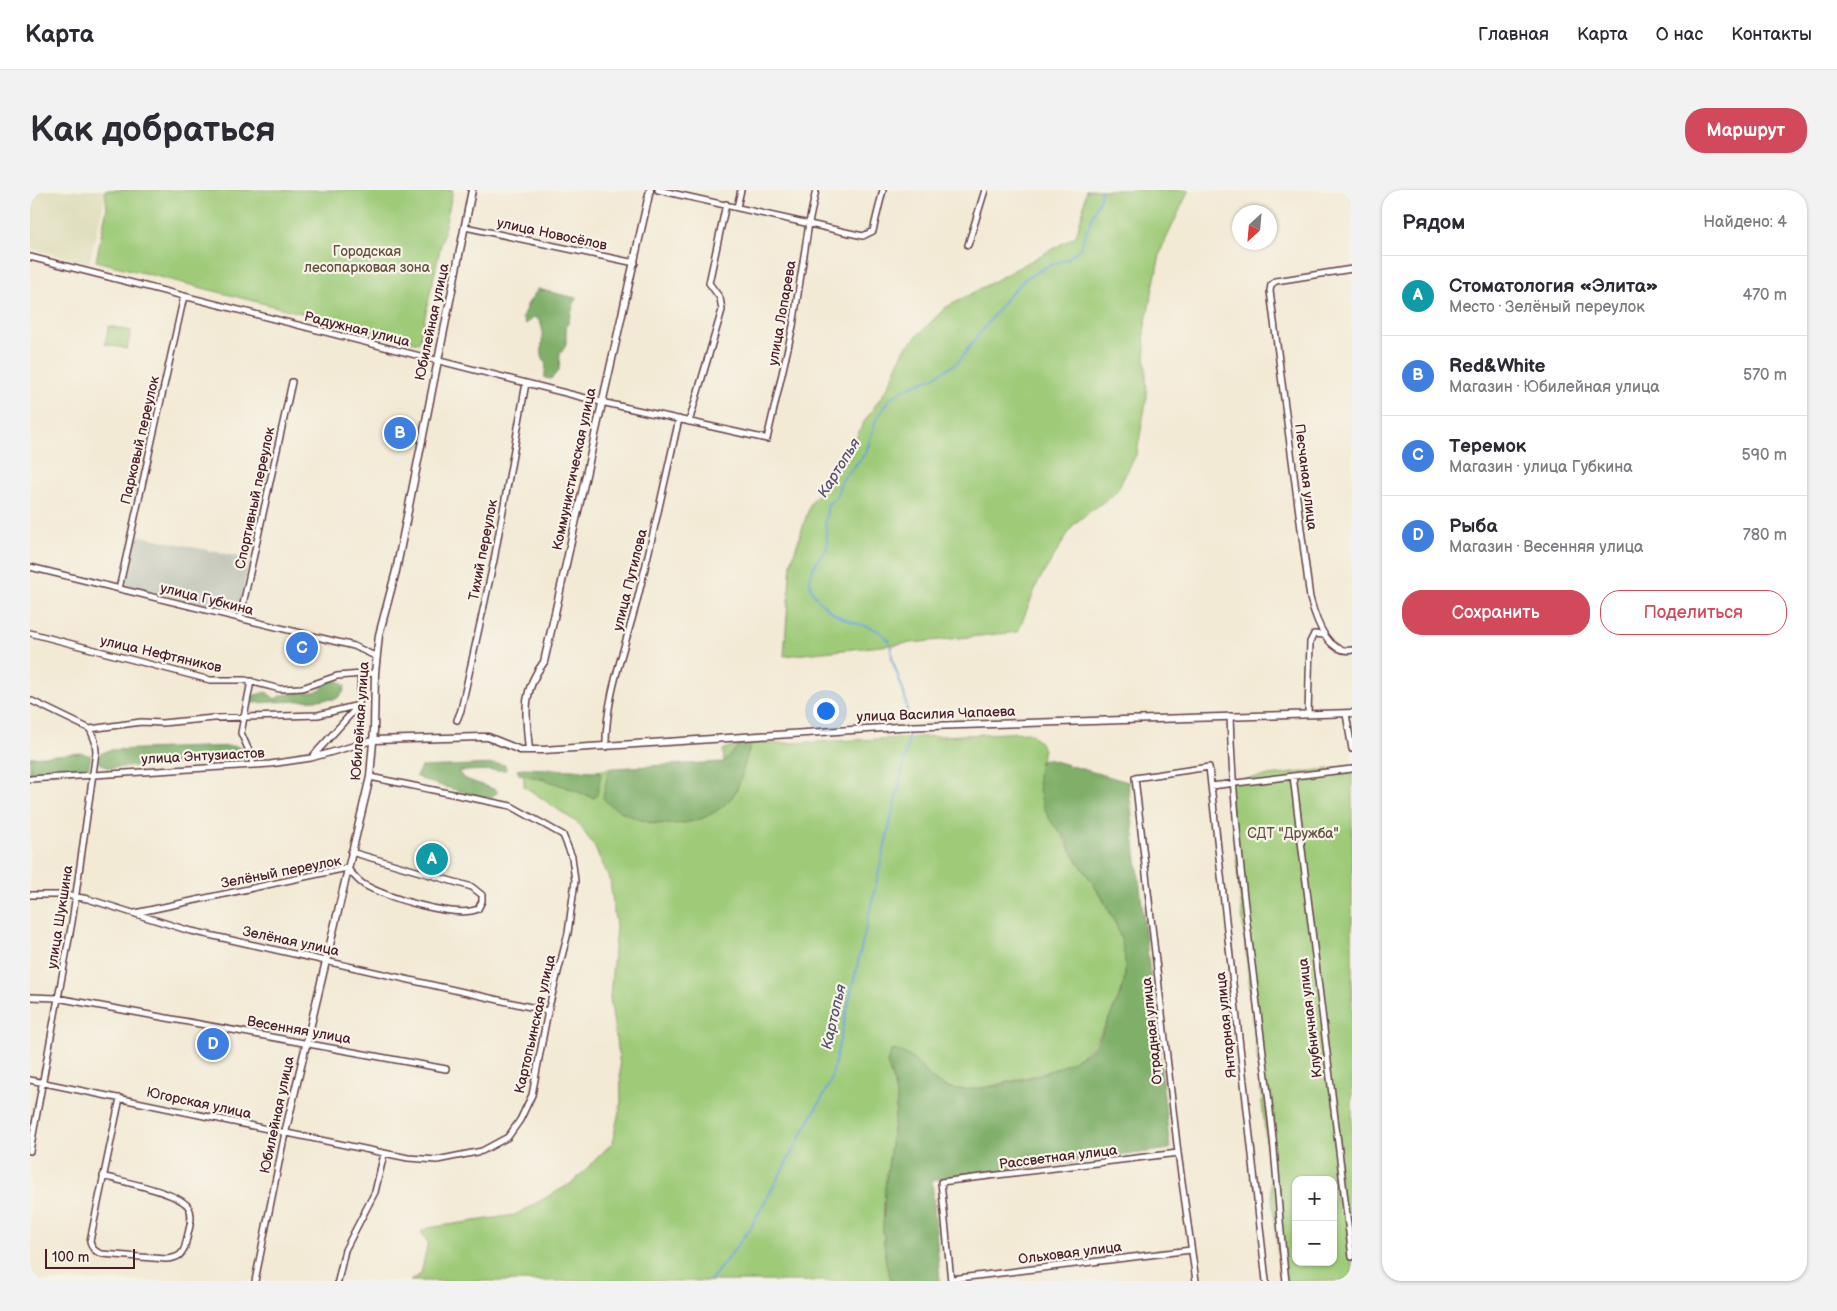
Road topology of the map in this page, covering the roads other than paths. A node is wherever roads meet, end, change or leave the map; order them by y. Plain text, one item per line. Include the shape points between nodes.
1 (472, 190) edge
2 (650, 190) edge
3 (658, 190) edge
4 (741, 190) edge
5 (816, 190) edge
6 (883, 190) edge
7 (985, 190) edge
8 (726, 204) junction
9 (737, 206) junction
10 (809, 223) junction
11 (465, 227) junction
12 (968, 245) dead end
13 (30, 257) edge
14 (635, 262) junction
15 (1352, 270) edge
16 (1352, 274) edge
17 (184, 296) junction
18 (437, 361) junction
19 (292, 382) dead end
20 (526, 383) junction
21 (601, 402) junction
22 (679, 419) junction
23 (689, 422) junction
24 (767, 439) joint
25 (30, 567) edge
26 (119, 589) junction
27 (240, 618) junction
28 (30, 633) edge
29 (1326, 636) junction
30 (1350, 651) edge
31 (377, 657) junction
32 (375, 673) junction
33 (360, 674) junction
34 (251, 681) junction
35 (30, 700) edge
36 (358, 705) junction
37 (1349, 713) edge
38 (1308, 714) junction
39 (1230, 716) junction
40 (244, 718) junction
41 (457, 720) dead end
42 (90, 730) junction
43 (374, 740) junction
44 (606, 746) junction
45 (1352, 749) edge
46 (529, 750) junction
47 (311, 758) junction
48 (253, 765) junction
49 (1352, 769) edge
50 (93, 774) junction
51 (1293, 776) junction
52 (370, 777) junction
53 (1135, 778) joint
54 (30, 780) edge
55 (1232, 783) junction
56 (1211, 786) junction
57 (351, 852) junction
58 (347, 868) junction
59 (30, 895) edge
60 (76, 896) junction
61 (135, 913) junction
62 (325, 960) junction
63 (30, 997) edge
64 (57, 998) junction
65 (548, 1011) junction
66 (306, 1042) junction
67 (446, 1069) dead end
68 (30, 1080) edge
69 (44, 1083) junction
70 (120, 1098) junction
71 (285, 1133) junction
72 (30, 1151) edge
73 (384, 1154) junction
74 (1178, 1154) junction
75 (394, 1156) joint
76 (103, 1176) junction
77 (1191, 1250) junction
78 (1352, 1257) edge
79 (951, 1280) edge
80 (255, 1281) edge
81 (338, 1281) edge
82 (1196, 1281) edge
83 (1266, 1281) edge
84 (1286, 1281) edge

1 - 11 street, Юбилейная улица
2 - 14 street, Коммунистическая улица
3 - 8 street
4 - 9 street
5 - 10 street, улица Лопарева
6 - 10 street via 871,233 863,236
7 - 12 street
8 - 9 street
8 - 23 street via 709,283 720,298 722,310
9 - 10 street
10 - 24 street, улица Лопарева via 793,326
11 - 14 street, улица Новосёлов
11 - 18 street, Юбилейная улица
13 - 17 street, Радужная улица
14 - 21 street, Коммунистическая улица
15 - 16 street
15 - 29 street, Песчаная улица via 1276,281 1270,291 1310,598
17 - 18 street, Радужная улица
17 - 26 street, Парковый переулок
18 - 20 street, Радужная улица
18 - 31 street, Юбилейная улица
19 - 27 street, Спортивный переулок
20 - 21 street, Радужная улица
20 - 41 street, Тихий переулок via 494,560 462,710
21 - 22 street, Радужная улица
21 - 46 street, Коммунистическая улица via 544,662 528,686
22 - 23 street, Радужная улица
22 - 44 street, улица Путилова via 613,692
23 - 24 street, Радужная улица
25 - 26 street, улица Губкина
26 - 27 street, улица Губкина
27 - 31 street, улица Губкина via 361,648
28 - 34 street, улица Нефтяников via 210,680
29 - 30 street, Песчаная улица via 1336,647
29 - 38 street via 1314,634 1310,642
31 - 32 street, Юбилейная улица
32 - 33 street, улица Нефтяников
32 - 43 street, Юбилейная улица
33 - 34 street, улица Нефтяников via 328,677 290,690
33 - 36 street
34 - 40 street
35 - 42 street
36 - 40 street via 318,715
36 - 47 street
37 - 38 street, улица Василия Чапаева
37 - 45 street
38 - 39 street, улица Василия Чапаева
39 - 44 street, улица Василия Чапаева via 898,727
39 - 55 street
40 - 42 street via 141,722
40 - 48 street via 242,738
42 - 50 street, улица Шукшина via 95,741
43 - 46 street, улица Василия Чапаева via 481,736 520,750
43 - 47 street, улица Энтузиастов
43 - 52 street, Юбилейная улица
44 - 46 street, улица Василия Чапаева
47 - 48 street, улица Энтузиастов
48 - 50 street, улица Энтузиастов
49 - 51 street
50 - 54 street, улица Энтузиастов
50 - 60 street, улица Шукшина
51 - 55 street
51 - 78 street, Клубничная улица
52 - 57 street, Юбилейная улица
52 - 65 street, Картопьинская улица via 511,806 564,835 572,857 575,880 568,933
53 - 56 street, Янтарная улица via 1209,767
53 - 74 street, Отрадная улица
55 - 56 street
55 - 84 street
56 - 83 street, Янтарная улица
57 - 58 street, Юбилейная улица
57 - 58 street, Зелёный переулок via 472,887 482,895 482,901 478,909 468,912 408,900 370,888
58 - 61 street, Зелёный переулок
58 - 62 street, Юбилейная улица
59 - 60 street, Зелёная улица
60 - 61 street, Зелёная улица
60 - 64 street, улица Шукшина
61 - 62 street, Зелёная улица via 187,930
62 - 65 street, Зелёная улица
62 - 66 street, Юбилейная улица
63 - 64 street, Весенняя улица
64 - 66 street, Весенняя улица
64 - 69 street, улица Шукшина
65 - 75 street, Картопьинская улица via 532,1096 508,1137 482,1151 452,1158 421,1160
66 - 67 street, Весенняя улица
66 - 71 street, Юбилейная улица
68 - 69 street, Югорская улица
69 - 70 street, Югорская улица
69 - 72 street, улица Шукшина
70 - 71 street, Югорская улица
70 - 76 street
71 - 73 street, Югорская улица
71 - 80 street, Юбилейная улица
73 - 75 street, Югорская улица
73 - 81 street via 375,1192 345,1250
74 - 77 street, Отрадная улица
74 - 79 street, Рассветная улица via 940,1182
76 - 76 street via 175,1197 189,1207 191,1215 181,1255 166,1259 112,1255 98,1253 92,1248 90,1241
77 - 79 street, Ольховая улица
77 - 82 street, Отрадная улица

